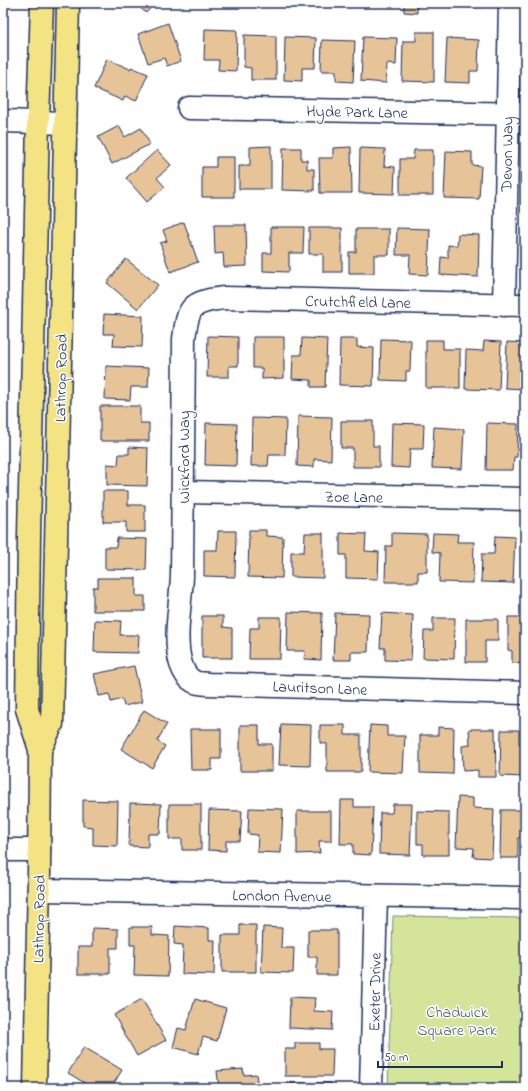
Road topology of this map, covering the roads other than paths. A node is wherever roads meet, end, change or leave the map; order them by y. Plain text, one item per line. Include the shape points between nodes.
1 (42, 3) edge
2 (68, 3) edge
3 (510, 3) edge
4 (189, 108) dead end
5 (516, 114) edge
6 (3, 121) edge
7 (38, 122) junction
8 (65, 123) junction
9 (514, 305) edge
10 (193, 308) joint
11 (184, 492) junction
12 (525, 499) edge
13 (180, 608) joint
14 (525, 693) edge
15 (40, 750) junction
16 (3, 850) edge
17 (39, 850) junction
18 (38, 890) junction
19 (376, 896) junction
20 (525, 898) edge
21 (35, 1088) edge
22 (371, 1088) edge

1 - 7 main road, Lathrop Road
2 - 8 main road, Lathrop Road
3 - 5 street, Devon Way
4 - 5 street, Hyde Park Lane
5 - 9 street, Devon Way
6 - 7 street
7 - 8 street
7 - 15 main road, Lathrop Road via 28,535 27,709
8 - 15 main road, Lathrop Road via 52,724
9 - 10 street, Crutchfield Lane via 224,298 203,301
10 - 11 street, Wickford Way via 186,319 184,339
11 - 12 street, Zoe Lane
11 - 13 street, Wickford Way
13 - 14 street, Lauritson Lane via 178,653 183,669 193,682
15 - 17 main road, Lathrop Road
16 - 17 street
17 - 18 main road, Lathrop Road
18 - 19 street, London Avenue
18 - 21 main road, Lathrop Road
19 - 20 street, London Avenue
19 - 22 street, Exeter Drive

